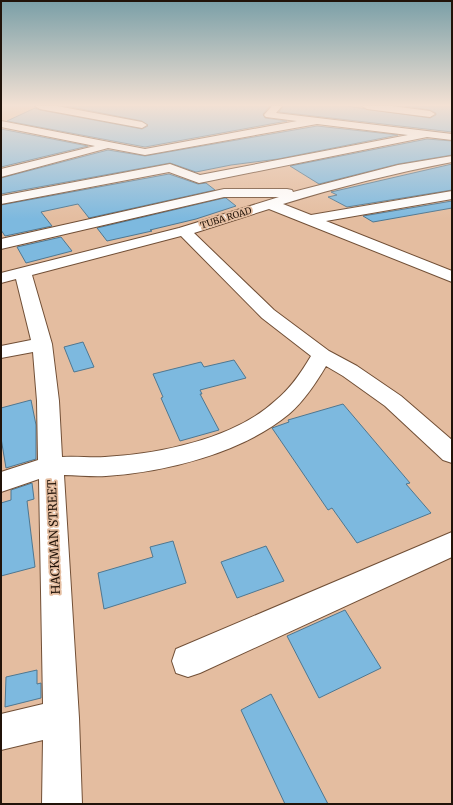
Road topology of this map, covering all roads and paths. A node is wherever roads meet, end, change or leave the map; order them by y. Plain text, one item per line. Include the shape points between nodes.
1 (96, 144) edge
2 (197, 144) edge
3 (380, 144) edge
4 (108, 146) junction
5 (452, 159) edge
6 (1, 173) edge
7 (308, 192) junction
8 (452, 195) edge
9 (1, 200) edge
10 (270, 204) junction
11 (308, 220) junction
12 (184, 231) junction
13 (1, 244) edge
14 (12, 276) edge
15 (452, 277) edge
16 (42, 344) junction
17 (1, 352) edge
18 (322, 355) junction
19 (452, 454) edge
20 (51, 467) junction
21 (1, 482) edge
22 (452, 544) edge
23 (188, 661) dead end
24 (61, 718) junction
25 (1, 732) edge
26 (62, 804) edge

1 - 4 street
2 - 4 street via 151,152
3 - 9 street via 206,178 199,179 170,168
4 - 6 street
5 - 7 street, TUBA ROAD via 398,169
7 - 10 street, TUBA ROAD
7 - 13 street via 224,193
8 - 11 street
10 - 11 street
10 - 12 street, TUBA ROAD
11 - 15 street
12 - 14 street, TUBA ROAD
12 - 18 street via 268,314
14 - 16 street, HACKMAN STREET
16 - 17 street
16 - 20 street, HACKMAN STREET
18 - 19 street via 393,401
18 - 20 street via 308,378 282,408 263,422 230,439 163,458 112,466
20 - 21 street
20 - 24 street, HACKMAN STREET
22 - 23 street
24 - 25 street
24 - 26 street, HACKMAN STREET

